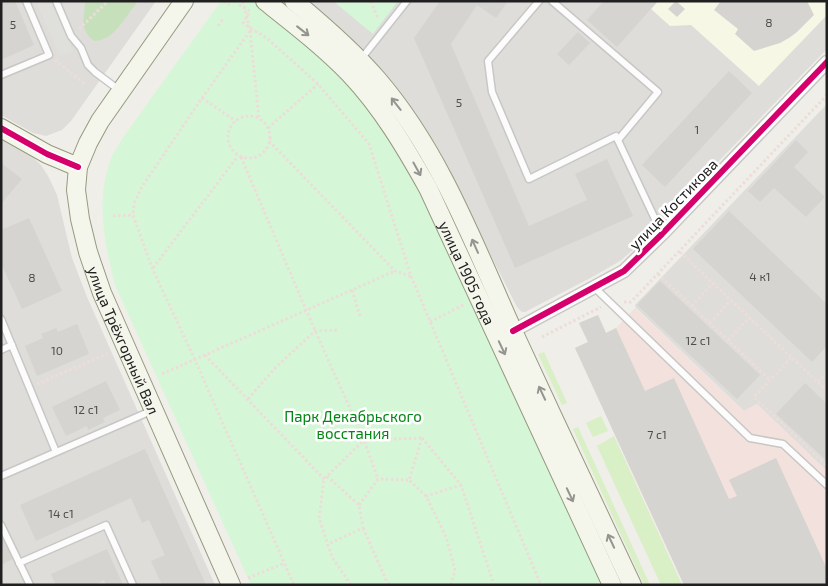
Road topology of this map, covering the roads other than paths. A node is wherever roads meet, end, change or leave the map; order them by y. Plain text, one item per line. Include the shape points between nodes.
1 (26, 1) edge
2 (56, 1) edge
3 (184, 1) edge
4 (265, 1) edge
5 (294, 1) edge
6 (407, 1) edge
7 (539, 1) edge
8 (552, 1) edge
9 (827, 62) edge
10 (354, 67) junction
11 (1, 75) edge
12 (120, 90) junction
13 (1, 128) edge
14 (618, 140) junction
15 (78, 167) junction
16 (662, 234) junction
17 (595, 288) junction
18 (1, 319) edge
19 (513, 331) junction
20 (12, 345) junction
21 (1, 350) edge
22 (153, 410) junction
23 (56, 452) junction
24 (1, 476) edge
25 (827, 485) edge
26 (1, 525) edge
27 (20, 563) junction
28 (30, 585) edge
29 (133, 585) edge
30 (231, 585) edge
31 (612, 585) edge
32 (632, 585) edge

1 - 11 lane via 49,55
2 - 12 lane via 88,65
3 - 12 main road, улица Трёхгорный Вал
4 -> 10 main road, улица 1905 года
5 - 10 main road, улица 1905 года via 321,23
6 - 10 lane
7 - 14 lane via 488,62 492,92 529,179 616,136
8 - 14 lane via 658,92
9 - 16 street, улица Костикова
19 -> 10 main road, улица 1905 года via 450,191 422,142 377,80
10 -> 31 main road, улица 1905 года via 428,188
12 - 15 main road, улица Трёхгорный Вал via 88,143
13 - 15 main road
14 - 16 lane
15 - 22 main road, улица Трёхгорный Вал via 76,190 88,252 102,293
16 - 17 street, улица Костикова via 624,272
17 - 19 street, улица Костикова
17 - 25 lane via 750,438 783,444
18 - 20 lane
32 -> 19 main road, улица 1905 года
20 - 21 lane
20 - 23 lane
22 - 23 lane
22 - 30 main road, улица Трёхгорный Вал
23 - 24 lane
26 - 27 lane
27 - 28 lane
27 - 29 lane via 106,524

